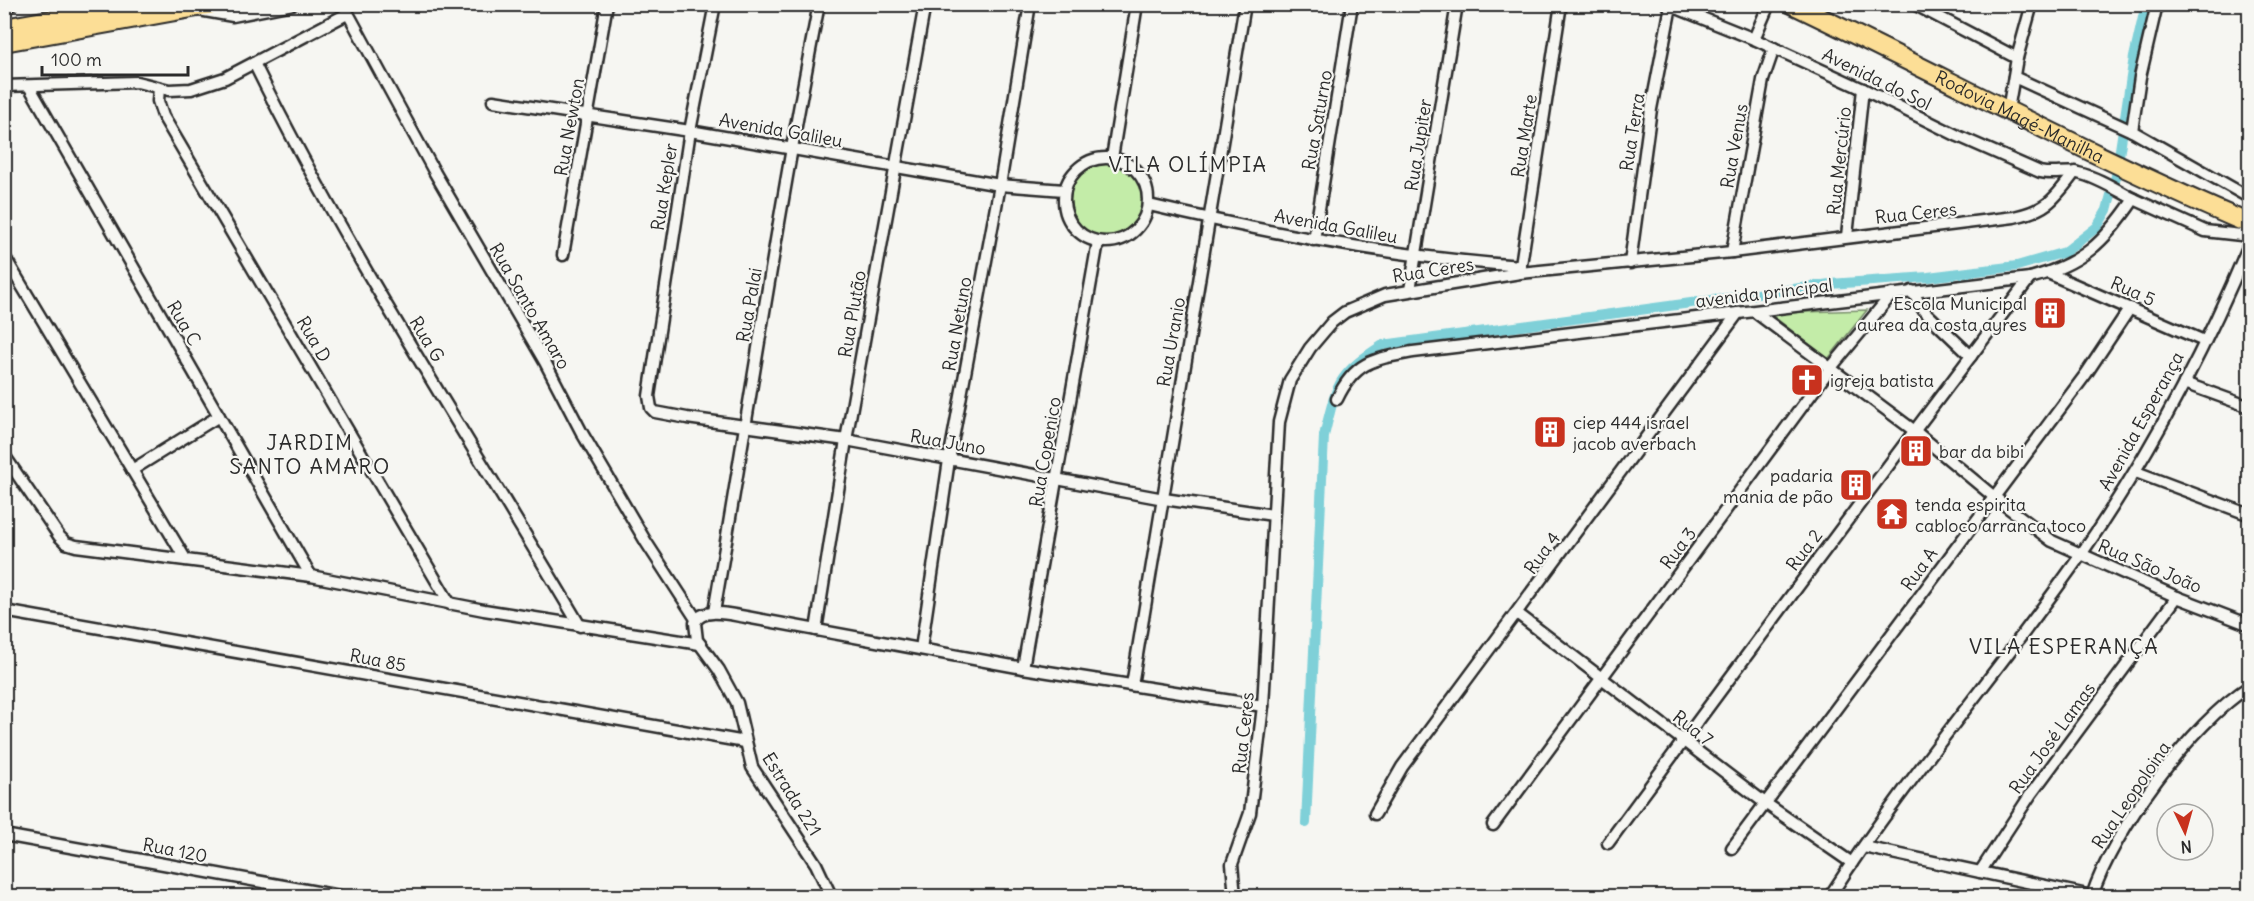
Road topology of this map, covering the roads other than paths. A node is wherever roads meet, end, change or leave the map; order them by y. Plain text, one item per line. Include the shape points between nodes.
1 (12, 4) edge
2 (139, 4) edge
3 (214, 4) edge
4 (293, 4) edge
5 (607, 4) edge
6 (715, 4) edge
7 (819, 4) edge
8 (925, 4) edge
9 (1030, 4) edge
10 (1137, 4) edge
11 (1245, 4) edge
12 (1352, 4) edge
13 (1457, 4) edge
14 (1561, 4) edge
15 (1769, 4) edge
16 (1792, 4) edge
17 (1914, 4) edge
18 (2032, 4) edge
19 (2157, 4) edge
20 (1669, 5) edge
21 (1925, 7) edge
22 (4, 8) edge
23 (196, 9) junction
24 (345, 9) edge
25 (4, 28) edge
26 (1754, 39) junction
27 (4, 42) edge
28 (1773, 48) junction
29 (2017, 58) junction
30 (254, 63) junction
31 (2014, 77) junction
32 (4, 86) edge
33 (29, 86) junction
34 (159, 88) junction
35 (1863, 89) junction
36 (493, 101) dead end
37 (2008, 110) junction
38 (590, 114) junction
39 (2128, 130) junction
40 (690, 131) junction
41 (790, 148) junction
42 (1112, 158) junction
43 (896, 168) junction
44 (2080, 174) junction
45 (1000, 185) junction
46 (1064, 190) junction
47 (2250, 198) edge
48 (2134, 199) junction
49 (1149, 205) junction
50 (1210, 219) junction
51 (2250, 224) edge
52 (1847, 236) junction
53 (2250, 236) edge
54 (1314, 240) junction
55 (1098, 242) junction
56 (2250, 242) edge
57 (1732, 252) junction
58 (563, 255) dead end
59 (4, 256) edge
60 (1416, 257) junction
61 (1630, 263) junction
62 (1520, 269) junction
63 (2048, 273) junction
64 (2030, 278) junction
65 (1410, 290) junction
66 (1912, 291) junction
67 (1892, 294) junction
68 (2130, 308) junction
69 (1755, 312) junction
70 (1738, 313) junction
71 (2204, 341) junction
72 (1971, 356) junction
73 (1829, 370) junction
74 (652, 376) joint
75 (2184, 383) junction
76 (1337, 399) dead end
77 (2250, 408) edge
78 (219, 416) junction
79 (747, 427) junction
80 (1916, 432) junction
81 (846, 440) junction
82 (4, 455) edge
83 (949, 460) junction
84 (132, 470) junction
85 (2136, 472) junction
86 (1058, 479) junction
87 (1993, 496) junction
88 (1164, 499) junction
89 (1272, 515) junction
90 (2250, 515) edge
91 (2081, 554) junction
92 (186, 560) junction
93 (310, 576) junction
94 (2177, 597) junction
95 (450, 604) junction
96 (4, 611) edge
97 (714, 612) junction
98 (1518, 614) junction
99 (696, 619) junction
100 (2250, 625) edge
101 (580, 626) junction
102 (816, 630) junction
103 (700, 644) junction
104 (921, 649) junction
105 (1023, 668) junction
106 (1600, 676) junction
107 (1132, 685) junction
108 (2250, 686) edge
109 (1263, 706) junction
110 (1683, 741) junction
111 (745, 742) junction
112 (1765, 803) junction
113 (1375, 814) dead end
114 (1493, 825) dead end
115 (4, 835) edge
116 (1608, 843) dead end
117 (1864, 847) junction
118 (1732, 848) dead end
119 (1852, 863) junction
120 (1980, 872) junction
121 (325, 896) edge
122 (2092, 896) edge
123 (339, 897) edge
124 (831, 897) edge
125 (1234, 897) edge
126 (1830, 897) edge

1 - 22 street
2 - 25 highway
3 - 23 highway
4 - 23 street via 233,16
5 - 38 street, Rua Newton
6 - 40 street, Rua Kepler
7 - 41 street, Rua Palai
8 - 43 street, Rua Plutão
9 - 45 street, Rua Netuno
10 - 42 street
11 - 50 street, Rua Uranio
12 - 54 street, Rua Saturno
13 - 60 street, Rua Jupiter
14 - 62 street, Rua Marte
15 - 26 street
16 - 37 highway, Rodovia Magé-Manilha
17 - 21 street
18 - 29 street
19 - 39 street
20 - 26 street, Avenida do Sol
20 - 61 street, Rua Terra
21 - 29 street
23 - 27 highway
24 - 30 street
24 - 99 street, Rua Santo Amaro via 582,433
26 - 28 street, Avenida do Sol
28 - 35 street, Avenida do Sol
28 - 57 street, Rua Venus via 1763,80
29 - 31 street
30 - 34 street via 209,84 177,90
30 - 101 street, Rua G via 292,141 344,232
31 - 37 street
31 - 39 street
32 - 33 street
33 - 34 street via 136,82
33 - 78 street, Rua C
34 - 95 street, Rua D via 163,116
35 - 44 street, Avenida do Sol via 2040,172
35 - 52 street, Rua Mercúrio
36 - 38 street, Avenida Galileu
37 - 51 highway, Rodovia Magé-Manilha via 2053,135
38 - 40 street, Avenida Galileu
38 - 58 street, Rua Newton
39 - 47 street
40 - 41 street, Avenida Galileu
40 - 74 street, Rua Kepler
41 - 43 street, Avenida Galileu
41 - 79 street, Rua Palai
42 - 46 street via 1082,165
42 - 49 street via 1127,163 1140,174 1148,189
43 - 45 street, Avenida Galileu
43 - 81 street, Rua Plutão
44 - 48 street
44 - 52 street, Rua Ceres via 2036,212 1966,224
45 - 46 street, Avenida Galileu
45 - 83 street, Rua Netuno
46 - 55 street via 1064,209 1072,227
48 - 53 street via 2205,231
48 - 63 street, avenida principal via 2095,247 2073,263
49 - 50 street, Avenida Galileu
49 - 55 street via 1134,232
50 - 54 street, Avenida Galileu
50 - 88 street, Rua Uranio
52 - 57 street, Rua Ceres
54 - 60 street, Avenida Galileu
55 - 86 street, Rua Copenico
56 - 71 street, Avenida Esperança
57 - 61 street, Rua Ceres
59 - 84 street
60 - 62 street, Avenida Galileu
60 - 65 street, Rua Jupiter
61 - 62 street, Rua Ceres
62 - 65 street, Rua Ceres
63 - 64 street, avenida principal
63 - 68 street, Rua 5
64 - 66 street, avenida principal
64 - 72 street, Rua 2
65 - 89 street, Rua Ceres via 1385,295 1345,312 1332,322 1295,371 1279,422
66 - 67 street, avenida principal
66 - 72 street via 1924,310
67 - 69 street, avenida principal
67 - 73 street, Rua 3
68 - 71 street, Rua 5
68 - 87 street, Rua A via 2086,374
69 - 70 street, avenida principal
69 - 73 street, Rua São João
70 - 76 street, avenida principal via 1378,358 1357,369
70 - 98 street, Rua 4
71 - 75 street, Avenida Esperança
72 - 80 street, Rua 2
73 - 80 street, Rua São João
73 - 106 street, Rua 3
74 - 79 street, Rua Juno via 649,402 655,412
75 - 77 street
75 - 85 street, Avenida Esperança
78 - 84 street
78 - 93 street, Rua C
79 - 81 street, Rua Juno
79 - 97 street, Rua Palai
80 - 87 street, Rua São João
80 - 110 street, Rua 2
81 - 83 street, Rua Juno
81 - 102 street, Rua Plutão
82 - 92 street via 66,543
83 - 86 street, Rua Juno
83 - 104 street, Rua Netuno
84 - 92 street
85 - 90 street
85 - 91 street, Avenida Esperança
86 - 88 street, Rua Juno
86 - 105 street, Rua Copenico
87 - 91 street, Rua São João via 2052,541
87 - 112 street, Rua A
88 - 89 street, Rua Juno
88 - 107 street, Rua Uranio
89 - 109 street, Rua Ceres
91 - 94 street, Rua São João
91 - 117 street, Avenida Esperança
92 - 93 street
93 - 95 street
94 - 100 street, Rua São João
94 - 120 street, Rua José Lamas via 2037,786
95 - 101 street
96 - 111 street, Rua 85
97 - 99 street
97 - 102 street
98 - 106 street, Rua 7
98 - 113 street, Rua 4 via 1401,767
99 - 103 street
101 - 103 street
102 - 104 street
103 - 111 street, Estrada 221 via 733,695
104 - 105 street
105 - 107 street
106 - 110 street, Rua 7
106 - 114 street, Rua 3
107 - 109 street
108 - 122 street, Rua Leopoloina via 2201,725 2152,789 2117,839
109 - 125 street, Rua Ceres via 1250,813 1231,870
110 - 112 street, Rua 7
110 - 116 street, Rua 2
111 - 124 street, Estrada 221 via 757,775 816,864
112 - 118 street, Rua A
112 - 119 street, Rua 7
115 - 121 street, Rua 120
117 - 119 street, Avenida Esperança
117 - 120 street, Rua Leopoloina
119 - 126 street, Avenida Esperança
120 - 122 street, Rua Leopoloina
121 - 123 street, Rua 120

